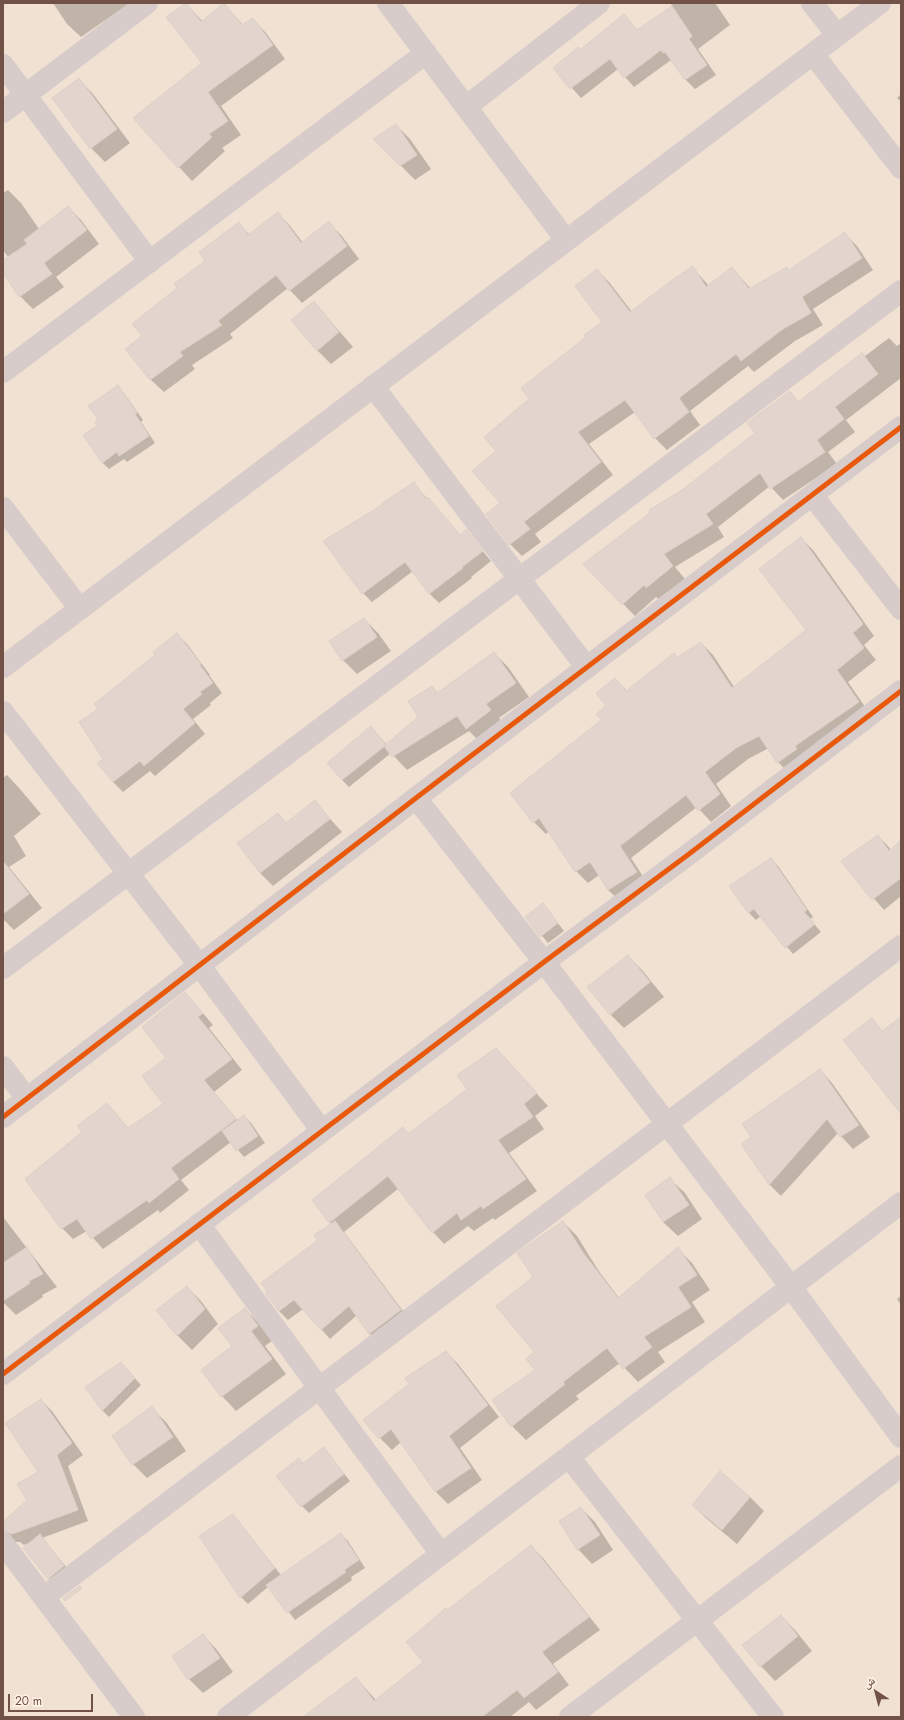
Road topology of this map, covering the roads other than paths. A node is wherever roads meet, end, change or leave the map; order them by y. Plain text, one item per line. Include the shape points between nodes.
1 (147, 3) edge
2 (388, 3) edge
3 (599, 3) edge
4 (812, 3) edge
5 (880, 3) edge
6 (837, 36) junction
7 (426, 53) junction
8 (813, 54) junction
9 (3, 65) edge
10 (26, 96) junction
11 (466, 108) junction
12 (3, 112) edge
13 (901, 168) edge
14 (566, 240) junction
15 (150, 262) junction
16 (901, 291) edge
17 (3, 372) edge
18 (373, 386) junction
19 (901, 427) edge
20 (812, 495) junction
21 (3, 508) edge
22 (519, 579) junction
23 (80, 609) junction
24 (901, 609) edge
25 (3, 667) edge
26 (588, 668) junction
27 (901, 691) edge
28 (3, 712) edge
29 (416, 798) junction
30 (128, 872) junction
31 (901, 946) edge
32 (544, 962) junction
33 (200, 966) junction
34 (3, 968) edge
35 (3, 1067) edge
36 (27, 1099) junction
37 (3, 1117) edge
38 (667, 1124) junction
39 (322, 1131) junction
40 (901, 1203) edge
41 (200, 1224) junction
42 (791, 1287) junction
43 (3, 1374) edge
44 (319, 1388) junction
45 (901, 1437) edge
46 (569, 1457) junction
47 (901, 1466) edge
48 (3, 1543) edge
49 (441, 1554) junction
50 (44, 1597) junction
51 (697, 1620) junction
52 (134, 1717) edge
53 (228, 1717) edge
54 (570, 1717) edge
55 (773, 1717) edge

1 - 10 street
2 - 7 street
3 - 11 street
4 - 6 street
5 - 6 street
6 - 8 street
7 - 11 street
7 - 15 street
8 - 13 street
8 - 14 street
9 - 10 street
10 - 12 street
10 - 15 street
11 - 14 street
14 - 18 street
15 - 17 street
16 - 22 street
18 - 22 street
18 - 23 street
19 - 20 street
20 - 24 street
20 - 26 street
21 - 23 street
22 - 26 street
22 - 30 street
23 - 25 street
26 - 29 street
27 - 32 street via 690,854
28 - 30 street
29 - 32 street
29 - 33 street
30 - 33 street
30 - 34 street
31 - 38 street
32 - 38 street
32 - 39 street
33 - 36 street
33 - 39 street
35 - 36 street
36 - 37 street
38 - 42 street
38 - 44 street
39 - 41 street
40 - 42 street
41 - 43 street
41 - 44 street
42 - 45 street
42 - 46 street
44 - 49 street
44 - 50 street
46 - 49 street
46 - 51 street
47 - 51 street
48 - 50 street
49 - 53 street
50 - 52 street
51 - 54 street
51 - 55 street

